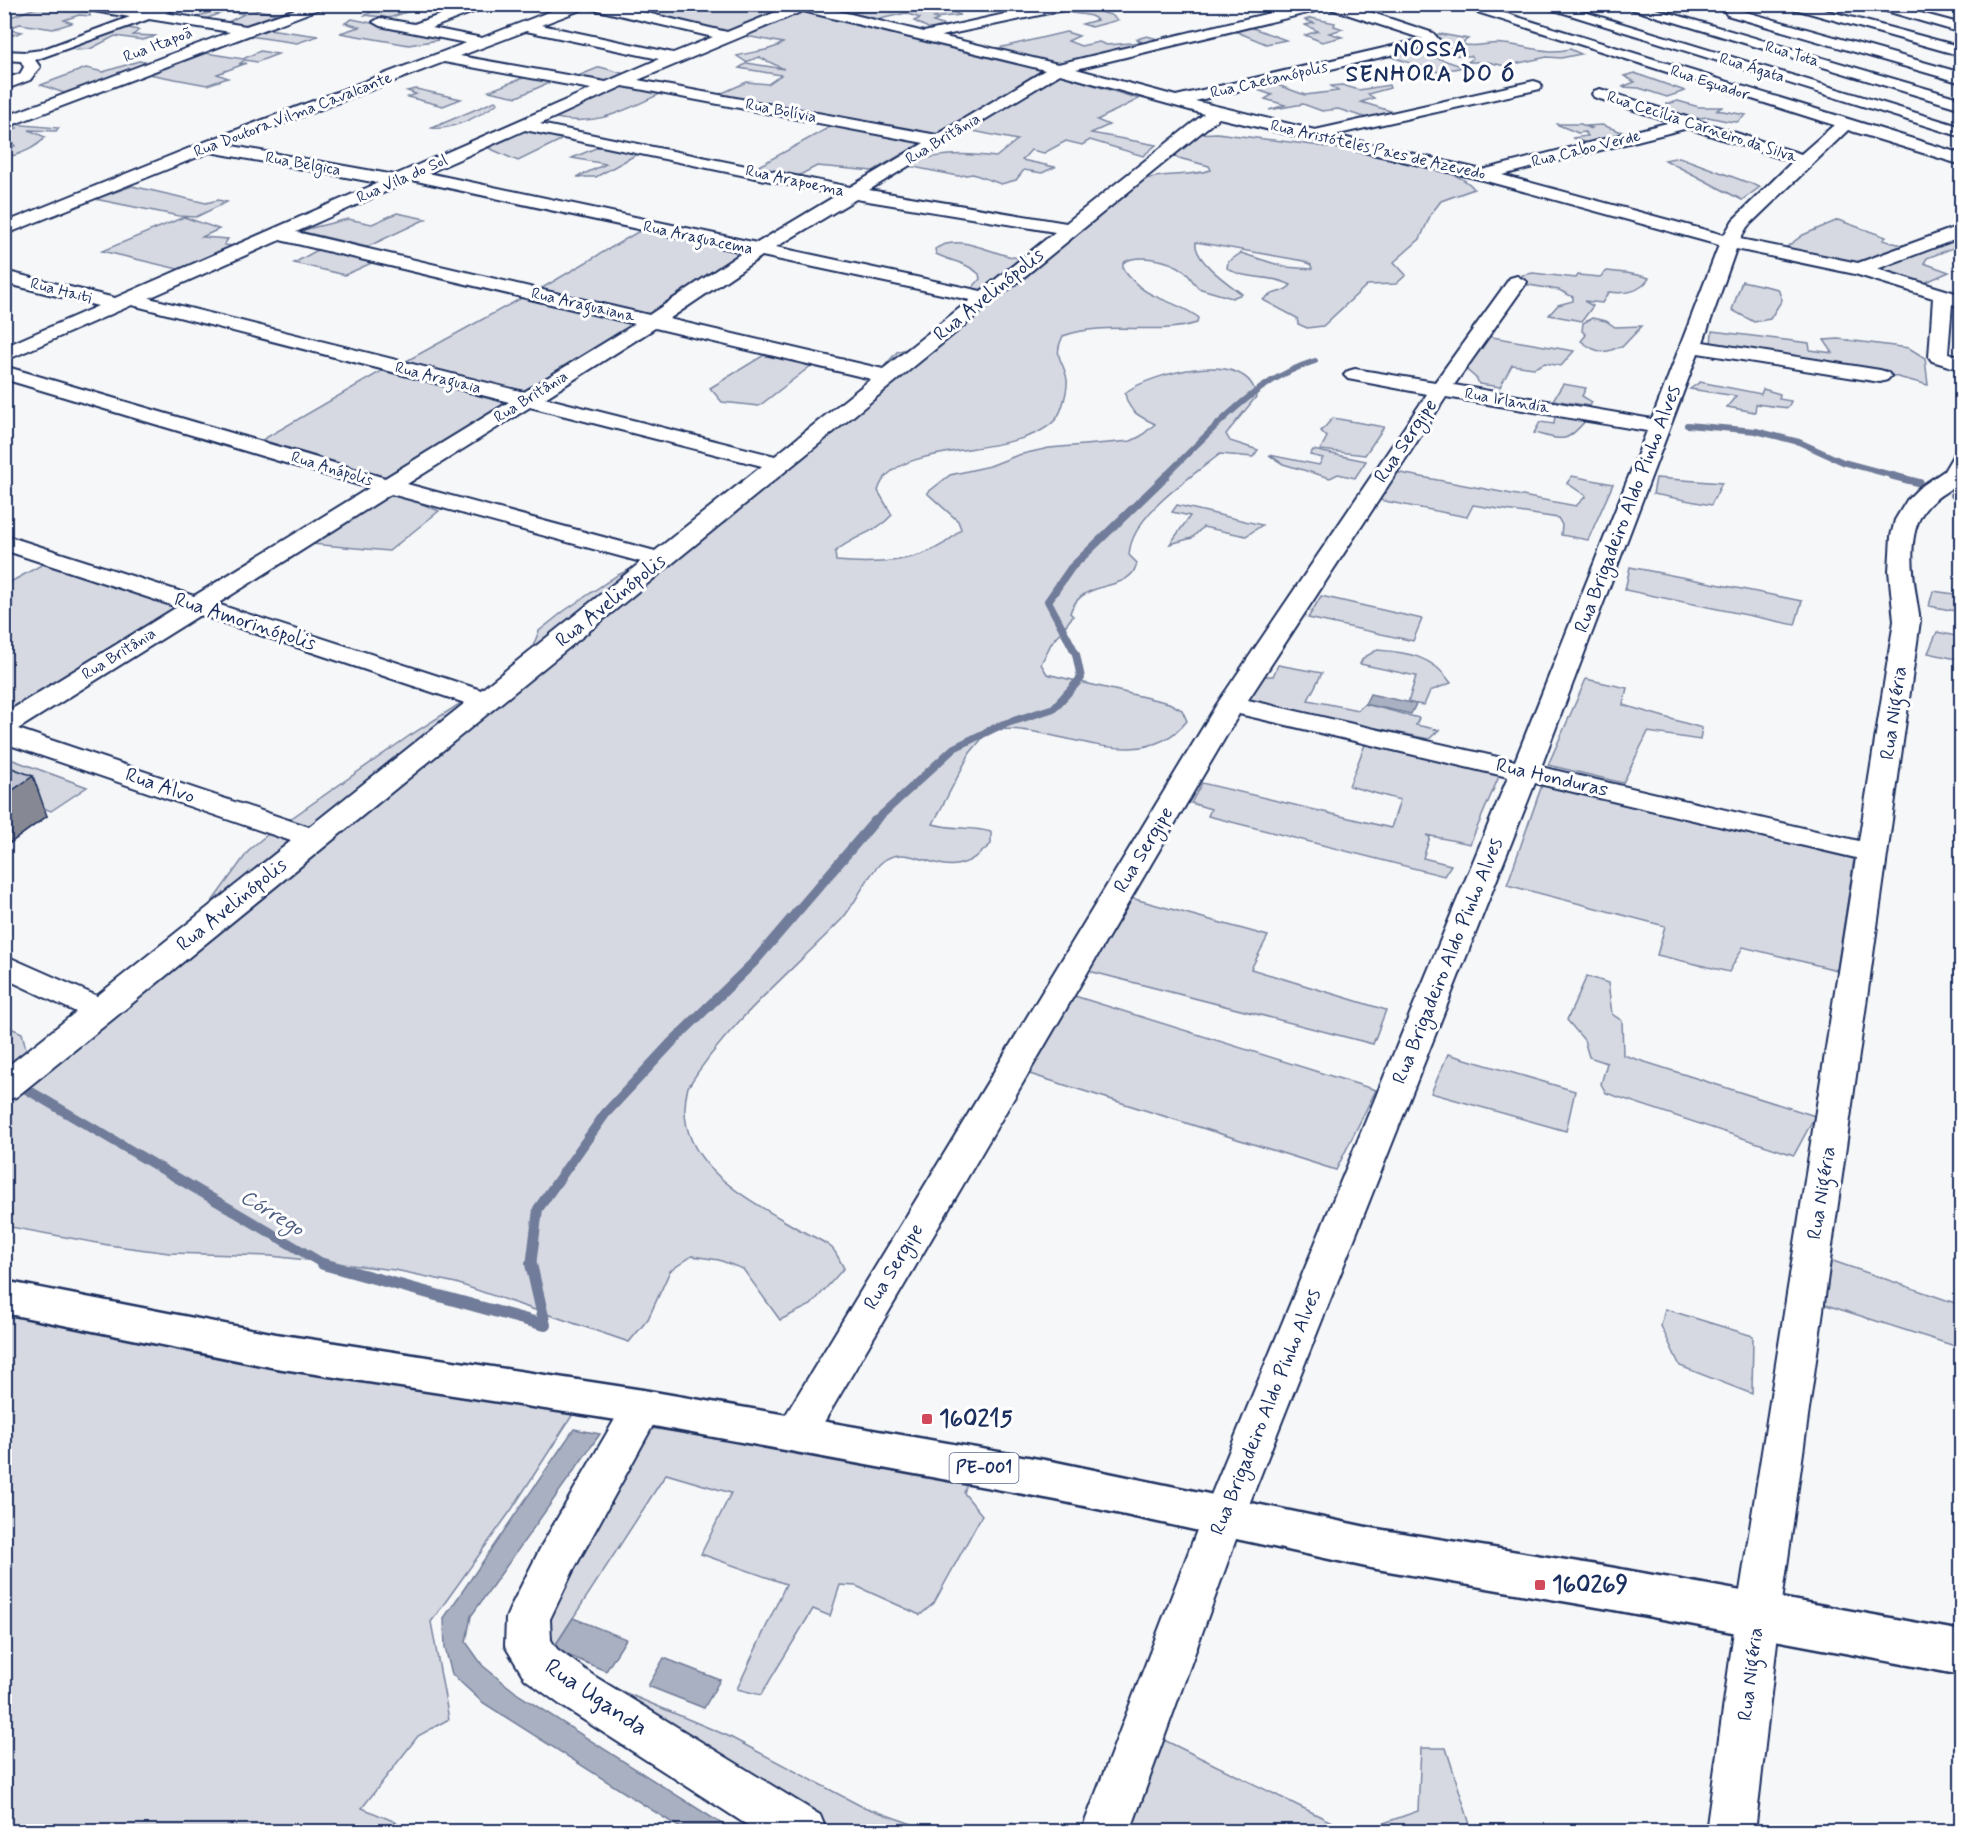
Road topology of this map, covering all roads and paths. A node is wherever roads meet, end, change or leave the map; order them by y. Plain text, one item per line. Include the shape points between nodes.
1 (75, 4) edge
2 (177, 4) edge
3 (325, 4) edge
4 (487, 4) edge
5 (583, 4) edge
6 (589, 4) edge
7 (1073, 4) edge
8 (1329, 4) edge
9 (1459, 4) edge
10 (1542, 4) edge
11 (1622, 4) edge
12 (1764, 4) edge
13 (1784, 4) edge
14 (1869, 4) edge
15 (802, 5) edge
16 (1730, 9) edge
17 (149, 15) junction
18 (380, 22) dead end
19 (1685, 23) junction
20 (524, 26) junction
21 (417, 29) junction
22 (1962, 29) edge
23 (248, 30) junction
24 (726, 36) junction
25 (920, 36) junction
26 (482, 42) junction
27 (1772, 48) junction
28 (1962, 52) edge
29 (4, 55) edge
30 (26, 57) junction
31 (440, 57) junction
32 (674, 58) junction
33 (1726, 60) junction
34 (1058, 69) junction
35 (1676, 72) junction
36 (1962, 78) edge
37 (614, 84) junction
38 (4, 85) edge
39 (1534, 86) dead end
40 (1600, 94) dead end
41 (1179, 100) junction
42 (1962, 104) edge
43 (1216, 112) junction
44 (4, 123) edge
45 (1688, 123) junction
46 (523, 125) junction
47 (1843, 126) junction
48 (1962, 132) edge
49 (1312, 135) junction
50 (941, 141) junction
51 (208, 147) junction
52 (1804, 159) junction
53 (1962, 160) edge
54 (1483, 175) junction
55 (404, 178) junction
56 (853, 193) junction
57 (1068, 229) junction
58 (4, 230) edge
59 (1962, 230) edge
60 (279, 234) junction
61 (1729, 242) junction
62 (757, 251) junction
63 (1859, 268) junction
64 (4, 277) edge
65 (1517, 282) dead end
66 (986, 298) junction
67 (1952, 298) edge
68 (125, 302) junction
69 (654, 321) junction
70 (1691, 346) junction
71 (4, 355) edge
72 (1962, 364) edge
73 (4, 372) edge
74 (1355, 375) dead end
75 (1880, 376) dead end
76 (888, 377) junction
77 (1440, 390) junction
78 (525, 400) junction
79 (1660, 427) junction
80 (1962, 459) edge
81 (780, 464) junction
82 (390, 487) junction
83 (4, 542) edge
84 (661, 561) junction
85 (194, 606) junction
86 (487, 701) junction
87 (1231, 704) junction
88 (4, 726) edge
89 (4, 734) edge
90 (1525, 771) junction
91 (315, 839) junction
92 (1873, 852) junction
93 (4, 965) edge
94 (101, 1011) junction
95 (4, 1088) edge
96 (4, 1297) edge
97 (643, 1407) junction
98 (795, 1434) junction
99 (1223, 1517) junction
100 (1758, 1616) junction
101 (1962, 1653) edge
102 (803, 1832) edge
103 (1105, 1832) edge
104 (1730, 1832) edge

1 - 17 street
2 - 17 street
3 - 23 street, Rua Itapoã
4 - 21 street
5 - 20 street, Rua Doutora Vilma Cavalcante
6 - 24 street
7 - 25 street
8 - 34 street
8 - 41 street, Rua Caetanópolis via 1433,39
9 - 35 street, Rua Equador
10 - 33 street, Rua Ágata
11 - 19 street, Rua Tota
12 - 16 street
13 - 28 street
14 - 22 street
15 - 24 street, Rua Vila do Sol
15 - 25 street, Rua Aristóteles Paes de Azevedo
16 - 19 street
16 - 36 street
17 - 23 street
17 - 30 street via 54,51
18 - 21 street
19 - 27 street, Rua Tota
20 - 26 street, Rua Doutora Vilma Cavalcante
20 - 32 street
21 - 26 street
23 - 44 street, Rua Itapoã
24 - 32 street, Rua Vila do Sol
25 - 34 street, Rua Aristóteles Paes de Azevedo
26 - 31 street, Rua Doutora Vilma Cavalcante
27 - 33 street
27 - 42 street, Rua Tota
29 - 30 street
30 - 38 street via 32,67 25,77
31 - 37 street, Rua Bolívia
31 - 51 street, Rua Doutora Vilma Cavalcante
32 - 37 street, Rua Vila do Sol
33 - 35 street
33 - 48 street, Rua Ágata
34 - 41 street, Rua Aristóteles Paes de Azevedo
34 - 50 street, Rua Britânia
35 - 47 street, Rua Equador
37 - 46 street, Rua Vila do Sol
37 - 50 street, Rua Bolívia
39 - 49 street
40 - 45 street, Rua Cecília Carneiro da Silva
41 - 43 street, Rua Aristóteles Paes de Azevedo
43 - 49 street, Rua Aristóteles Paes de Azevedo
43 - 57 street, Rua Avelinópolis
45 - 52 street, Rua Cecília Carneiro da Silva
45 - 54 street, Rua Cabo Verde
46 - 55 street, Rua Vila do Sol
46 - 56 street, Rua Arapoema
47 - 52 street, Rua Brigadeiro Aldo Pinho Alves
47 - 53 street, Rua Equador
49 - 54 street, Rua Aristóteles Paes de Azevedo
50 - 56 street, Rua Britânia
51 - 55 street, Rua Belgica
51 - 58 street, Rua Doutora Vilma Cavalcante
52 - 61 street, Rua Brigadeiro Aldo Pinho Alves via 1740,224
54 - 61 street, Rua Aristóteles Paes de Azevedo
55 - 60 street, Rua Vila do Sol
55 - 62 street, Rua Araguacema
56 - 57 street, Rua Arapoema
56 - 62 street, Rua Britânia
57 - 66 street, Rua Avelinópolis
59 - 63 street
60 - 68 street, Rua Vila do Sol
60 - 69 street, Rua Araguaiana
61 - 63 street, Rua Aristóteles Paes de Azevedo
61 - 70 street, Rua Brigadeiro Aldo Pinho Alves
62 - 66 street, Rua Araguacema
62 - 69 street, Rua Britânia
63 - 67 street, Rua Aristóteles Paes de Azevedo
64 - 68 street, Rua Haiti
65 - 77 street, Rua Sergipe
66 - 76 street, Rua Avelinópolis
67 - 72 street via 1938,354
68 - 71 street, Rua Vila do Sol
68 - 78 street, Rua Araguaia
69 - 76 street, Rua Araguaiana
69 - 78 street, Rua Britânia
70 - 75 street
70 - 79 street, Rua Brigadeiro Aldo Pinho Alves
73 - 82 street, Rua Anápolis
74 - 77 street, Rua Irlandia
76 - 81 street, Rua Avelinópolis
77 - 79 street, Rua Irlandia
77 - 87 street, Rua Sergipe
78 - 81 street, Rua Araguaia
78 - 82 street, Rua Britânia
79 - 90 street, Rua Brigadeiro Aldo Pinho Alves
80 - 92 street, Rua Nigéria via 1952,478 1927,493 1915,506 1899,555 1907,621
81 - 84 street, Rua Avelinópolis
82 - 84 street, Rua Anápolis
82 - 85 street, Rua Britânia
83 - 85 street, Rua Amorinópolis
84 - 86 street, Rua Avelinópolis
85 - 86 street, Rua Amorinópolis
85 - 88 street, Rua Britânia
86 - 91 street, Rua Avelinópolis
87 - 90 street, Rua Honduras
87 - 98 street, Rua Sergipe
89 - 91 street, Rua Alvo
90 - 92 street, Rua Honduras
90 - 99 street, Rua Brigadeiro Aldo Pinho Alves
91 - 94 street, Rua Avelinópolis
92 - 100 street, Rua Nigéria
93 - 94 street
94 - 95 street, Rua Avelinópolis
96 - 97 main road, PE-001 via 276,1351
97 - 98 main road, PE-001
97 - 102 street, Rua Uganda via 528,1618 528,1646 541,1664 578,1690
98 - 99 main road, PE-001 via 1056,1481
99 - 100 main road, PE-001 via 1371,1548
99 - 103 street, Rua Brigadeiro Aldo Pinho Alves
100 - 101 main road, PE-001
100 - 104 street, Rua Nigéria

